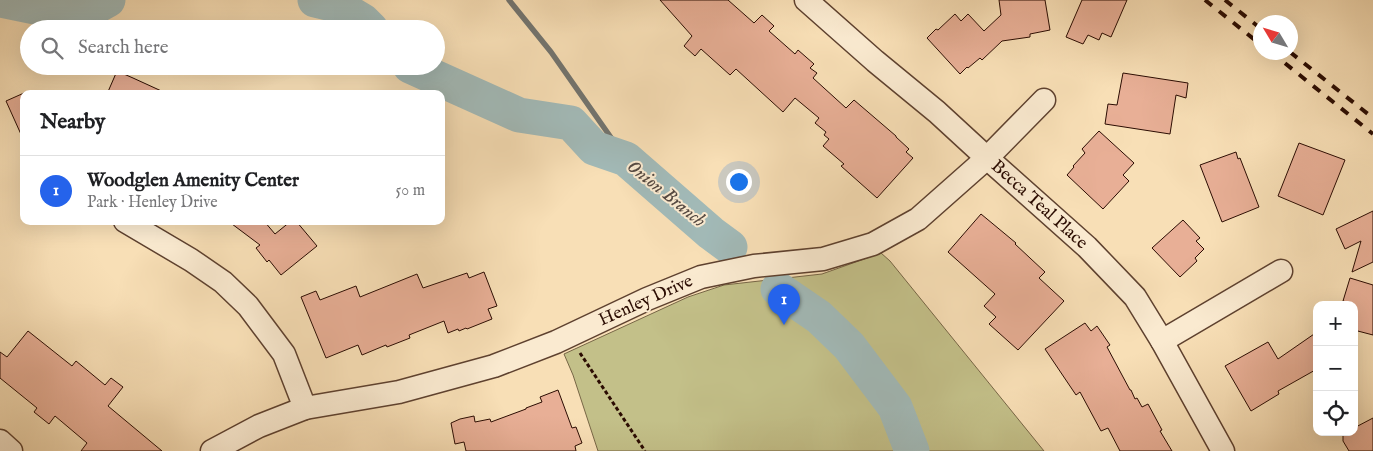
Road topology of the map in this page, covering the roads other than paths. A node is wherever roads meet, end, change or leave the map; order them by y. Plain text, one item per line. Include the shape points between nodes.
1 (806, 0) edge
2 (1044, 100) dead end
3 (987, 158) junction
4 (132, 225) edge
5 (1281, 271) dead end
6 (1162, 341) junction
7 (305, 408) junction
8 (0, 441) edge
9 (11, 451) edge
10 (212, 451) edge
11 (1223, 451) edge

1 - 3 street, Becca Teal Place
2 - 3 street, Henley Drive
3 - 6 street, Becca Teal Place via 1088,247 1135,298
3 - 7 street, Henley Drive via 918,219 873,244 823,259 754,266 701,276 556,342 494,366 399,392
4 - 7 street via 223,282 248,306 284,354
5 - 6 street
6 - 11 street, Becca Teal Place
7 - 10 street, Henley Drive via 259,426
8 - 9 street

